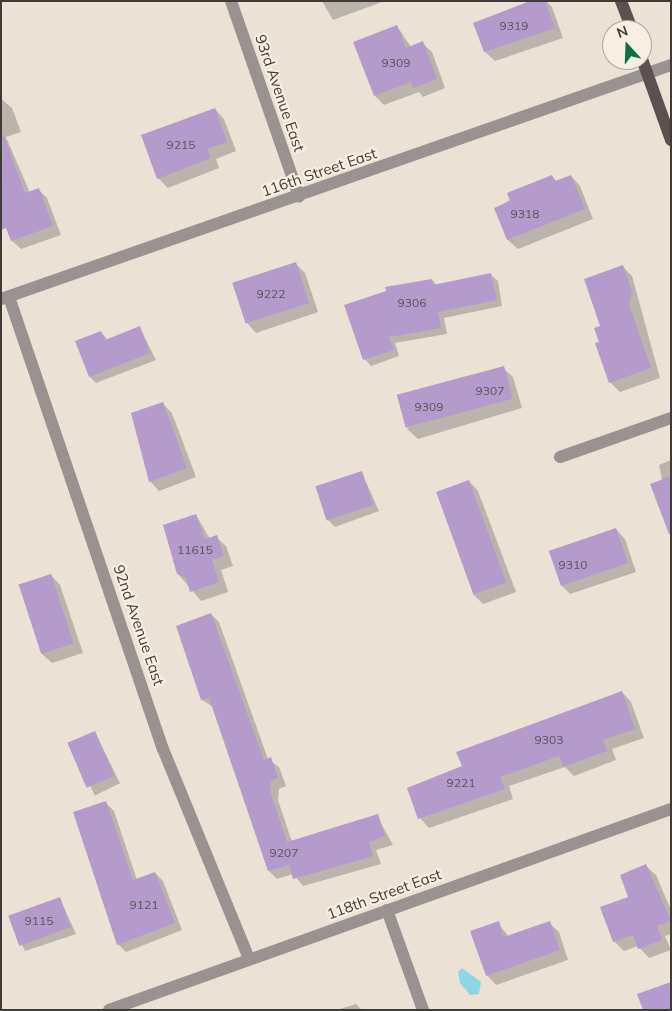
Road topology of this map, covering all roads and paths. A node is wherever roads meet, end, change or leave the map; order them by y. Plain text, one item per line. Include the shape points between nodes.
1 (230, 1) edge
2 (621, 1) edge
3 (628, 20) edge
4 (671, 65) edge
5 (646, 70) edge
6 (647, 74) junction
7 (671, 140) edge
8 (299, 196) junction
9 (5, 298) edge
10 (671, 418) edge
11 (560, 457) dead end
12 (671, 809) edge
13 (387, 910) junction
14 (249, 959) junction
15 (109, 1010) edge
16 (423, 1010) edge

1 - 8 street, 93rd Avenue East
2 - 3 main road
4 - 6 street, 116th Street East
5 - 6 main road
6 - 7 main road
6 - 8 street, 116th Street East
8 - 9 street, 116th Street East
9 - 14 street, 92nd Avenue East via 163,749
10 - 11 street
12 - 13 street, 118th Street East
13 - 14 street, 118th Street East
13 - 16 street
14 - 15 street, 118th Street East

